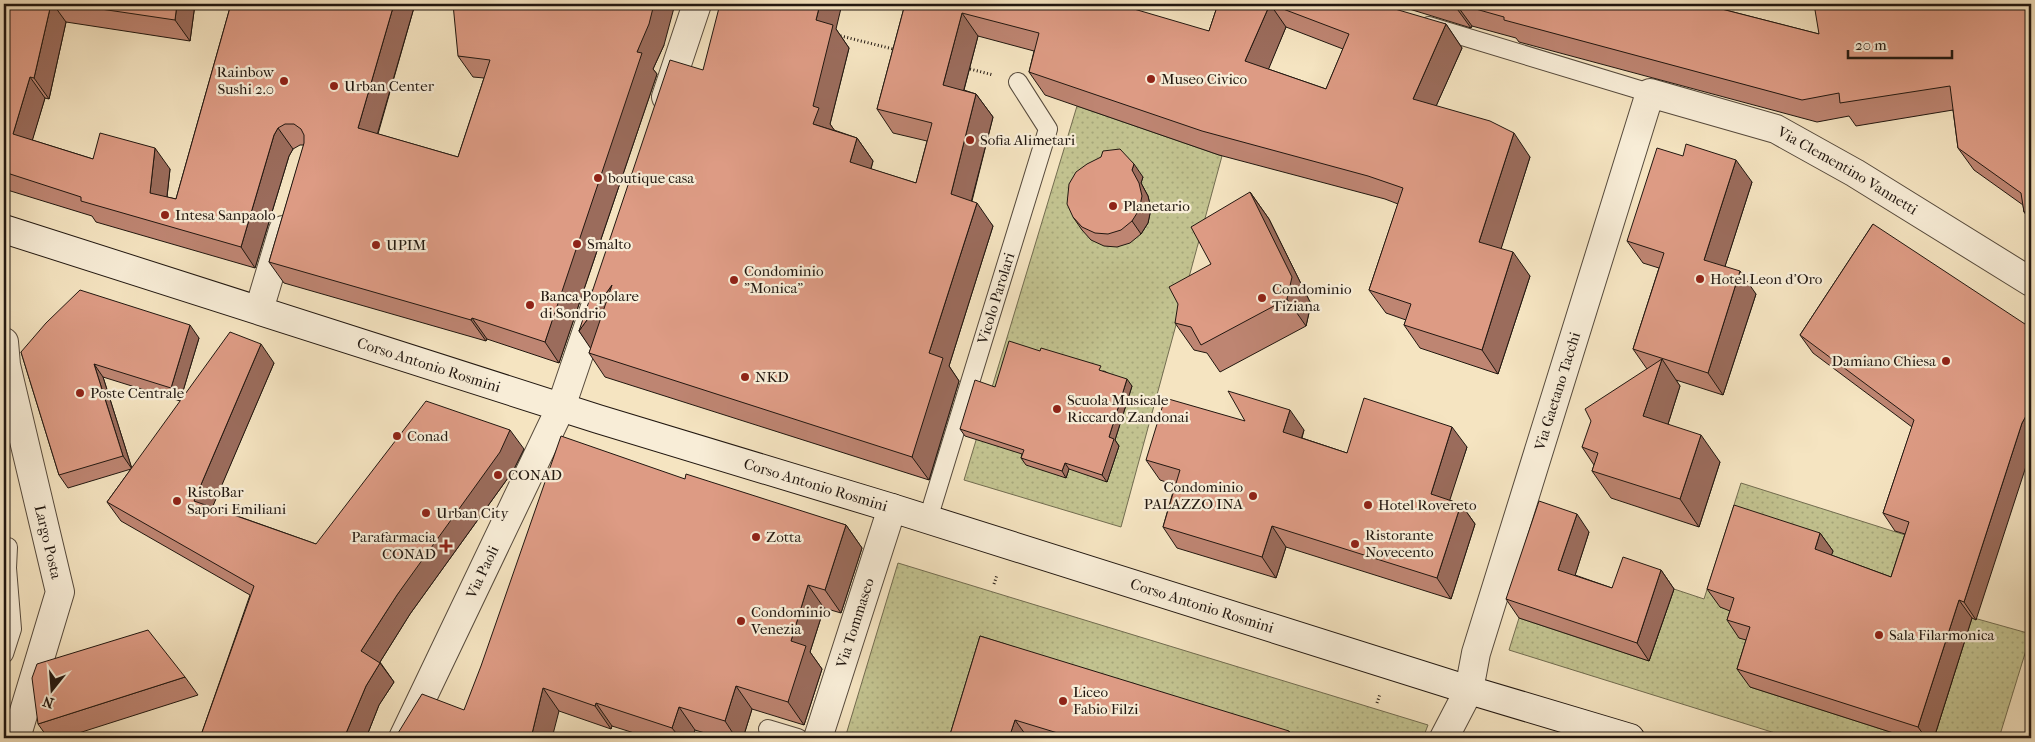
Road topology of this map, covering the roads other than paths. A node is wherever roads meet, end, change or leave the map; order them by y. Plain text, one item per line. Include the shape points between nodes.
1 (697, 4) edge
2 (1412, 21) edge
3 (1018, 82) dead end
4 (1650, 93) junction
5 (657, 125) edge
6 (291, 205) edge
7 (4, 229) edge
8 (2031, 282) edge
9 (603, 283) edge
10 (258, 310) junction
11 (4, 342) edge
12 (561, 407) junction
13 (892, 508) junction
14 (928, 519) junction
15 (8, 547) dead end
16 (4, 654) edge
17 (1468, 690) junction
18 (768, 729) dead end
19 (16, 738) edge
20 (403, 738) edge
21 (798, 738) edge
22 (818, 738) edge
23 (1444, 738) edge
24 (1630, 738) edge

1 - 5 street
2 - 4 lane
3 - 14 lane, Vicolo Parolari via 1048,130
4 - 8 street, Via Clementino Vannetti via 1776,129 1855,173
4 - 17 street, Via Gaetano Tacchi via 1482,634
6 - 10 street
7 - 10 street, Corso Antonio Rosmini
9 - 12 street, Via Paoli
10 - 12 street, Corso Antonio Rosmini
11 - 19 street, Largo Posta via 6,365 60,592
12 - 13 street, Corso Antonio Rosmini
12 - 20 street, Via Paoli
13 - 14 street, Corso Antonio Rosmini
13 - 22 street, Via Tommaseo
14 - 17 street, Corso Antonio Rosmini
15 - 16 lane via 12,629
17 - 23 street, Via Gaetano Tacchi
17 - 24 street, Corso Antonio Rosmini
18 - 21 lane

